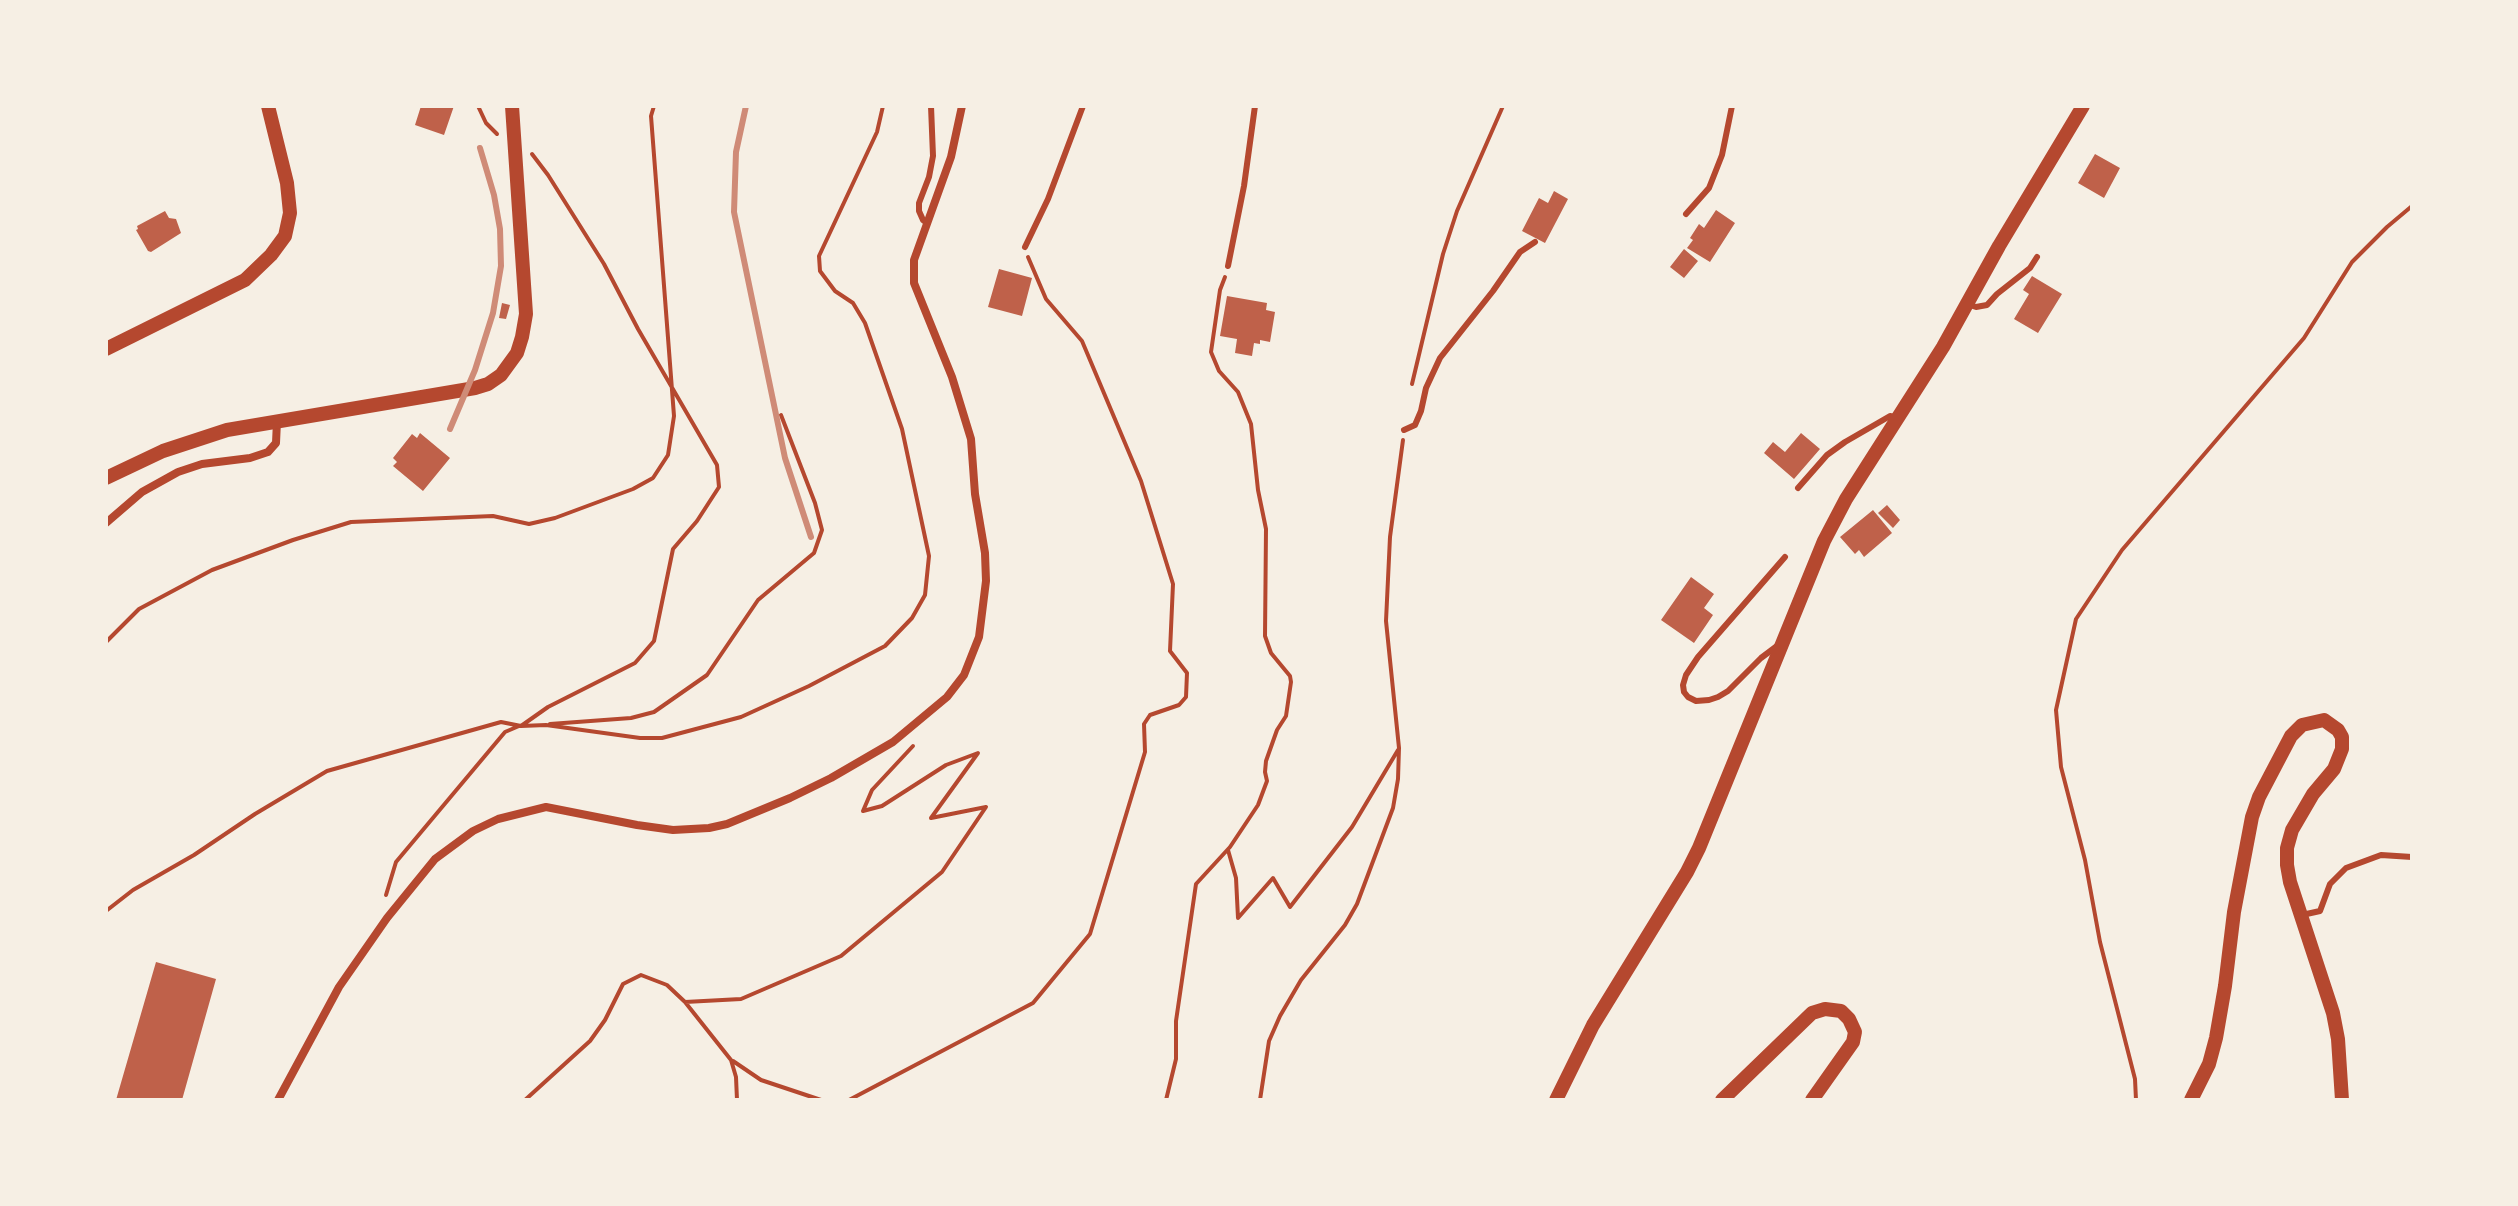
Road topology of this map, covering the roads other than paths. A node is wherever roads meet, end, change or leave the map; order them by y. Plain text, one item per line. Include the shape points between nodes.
1 (268, 106) edge
2 (512, 106) edge
3 (931, 106) edge
4 (962, 106) edge
5 (1083, 106) edge
6 (1255, 106) edge
7 (1732, 106) edge
8 (2083, 106) edge
9 (1686, 214) dead end
10 (927, 223) junction
11 (1535, 242) dead end
12 (1025, 247) road end
13 (2037, 257) dead end
14 (1228, 266) road end
15 (1967, 304) junction
16 (106, 349) edge
17 (1898, 418) junction
18 (277, 421) junction
19 (1404, 430) road end
20 (106, 478) edge
21 (1798, 488) dead end
22 (106, 523) edge
23 (1785, 557) dead end
24 (1781, 648) junction
25 (2412, 857) edge
26 (2302, 915) junction
27 (278, 1100) edge
28 (1556, 1100) edge
29 (1722, 1100) edge
30 (1812, 1100) edge
31 (2191, 1100) edge
32 (2342, 1100) edge

1 - 16 street via 287,183 290,213 285,236 245,280
2 - 18 street via 520,145 526,314 510,365 475,388
3 - 10 lane via 933,156 919,203
4 - 10 street via 951,157
5 - 12 lane
6 - 14 lane
7 - 9 lane via 1709,188
8 - 15 street
10 - 27 street via 914,260 914,283 964,411 985,553 979,637 964,675 947,697 893,742 845,771 727,824 673,830 546,807 498,819 456,841 387,918 339,987
11 - 19 lane via 1520,252 1440,358 1415,425
13 - 15 lane via 1987,305
15 - 17 street
17 - 21 lane via 1890,416 1845,442
17 - 24 street via 1824,541
18 - 20 street via 195,439
18 - 22 street via 276,443 268,452 178,472 142,492
23 - 24 lane via 1698,657 1686,675 1684,692 1696,701 1718,697 1776,645
24 - 28 street via 1699,848 1593,1025
25 - 26 lane via 2381,855 2346,868 2330,884 2320,911
26 - 31 street via 2290,882 2287,848 2299,815 2334,769 2342,749 2338,730 2324,720 2302,725 2291,736 2259,797 2216,1038
26 - 32 street via 2333,1013
29 - 30 street via 1812,1013 1841,1011 1855,1032 1853,1042

